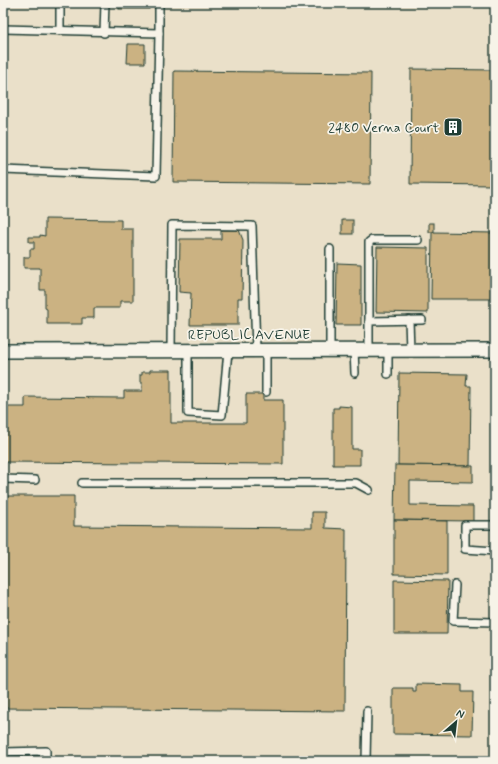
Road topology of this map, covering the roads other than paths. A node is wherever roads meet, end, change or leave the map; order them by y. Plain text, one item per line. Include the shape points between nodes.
1 (60, 3) edge
2 (105, 3) edge
3 (160, 3) edge
4 (3, 29) edge
5 (60, 31) junction
6 (104, 32) junction
7 (159, 33) junction
8 (3, 170) edge
9 (418, 240) dead end
10 (330, 249) dead end
11 (409, 320) junction
12 (422, 320) dead end
13 (369, 321) junction
14 (261, 350) junction
15 (330, 350) junction
16 (354, 350) junction
17 (369, 350) junction
18 (388, 350) junction
19 (410, 350) junction
20 (495, 350) edge
21 (3, 351) edge
22 (171, 351) junction
23 (188, 351) junction
24 (228, 351) junction
25 (355, 373) dead end
26 (388, 374) dead end
27 (266, 392) dead end
28 (3, 479) edge
29 (35, 480) dead end
30 (82, 482) dead end
31 (369, 490) dead end
32 (495, 525) edge
33 (495, 550) edge
34 (455, 586) dead end
35 (495, 622) edge
36 (367, 712) dead end
37 (3, 752) edge
38 (46, 761) edge
39 (366, 761) edge

1 - 5 lane
2 - 6 lane
3 - 7 lane
4 - 5 lane
5 - 6 lane
6 - 7 lane
7 - 8 lane via 156,176
9 - 13 lane via 369,242
10 - 15 lane
11 - 12 lane
11 - 13 lane
11 - 19 lane
13 - 17 lane
14 - 15 street, REPUBLIC AVENUE
14 - 22 lane via 252,226 172,225
14 - 24 street, REPUBLIC AVENUE
14 - 27 lane
15 - 16 street, REPUBLIC AVENUE
16 - 17 street, REPUBLIC AVENUE
16 - 25 lane
17 - 18 street, REPUBLIC AVENUE
18 - 19 street, REPUBLIC AVENUE
18 - 26 lane
19 - 20 street, REPUBLIC AVENUE
21 - 22 street, REPUBLIC AVENUE
22 - 23 street, REPUBLIC AVENUE
23 - 24 street, REPUBLIC AVENUE
23 - 24 lane via 188,413 222,415
28 - 29 lane
30 - 31 lane via 356,483
32 - 33 lane via 465,526 465,549
34 - 35 lane via 453,621
36 - 39 lane
37 - 38 lane via 46,751

